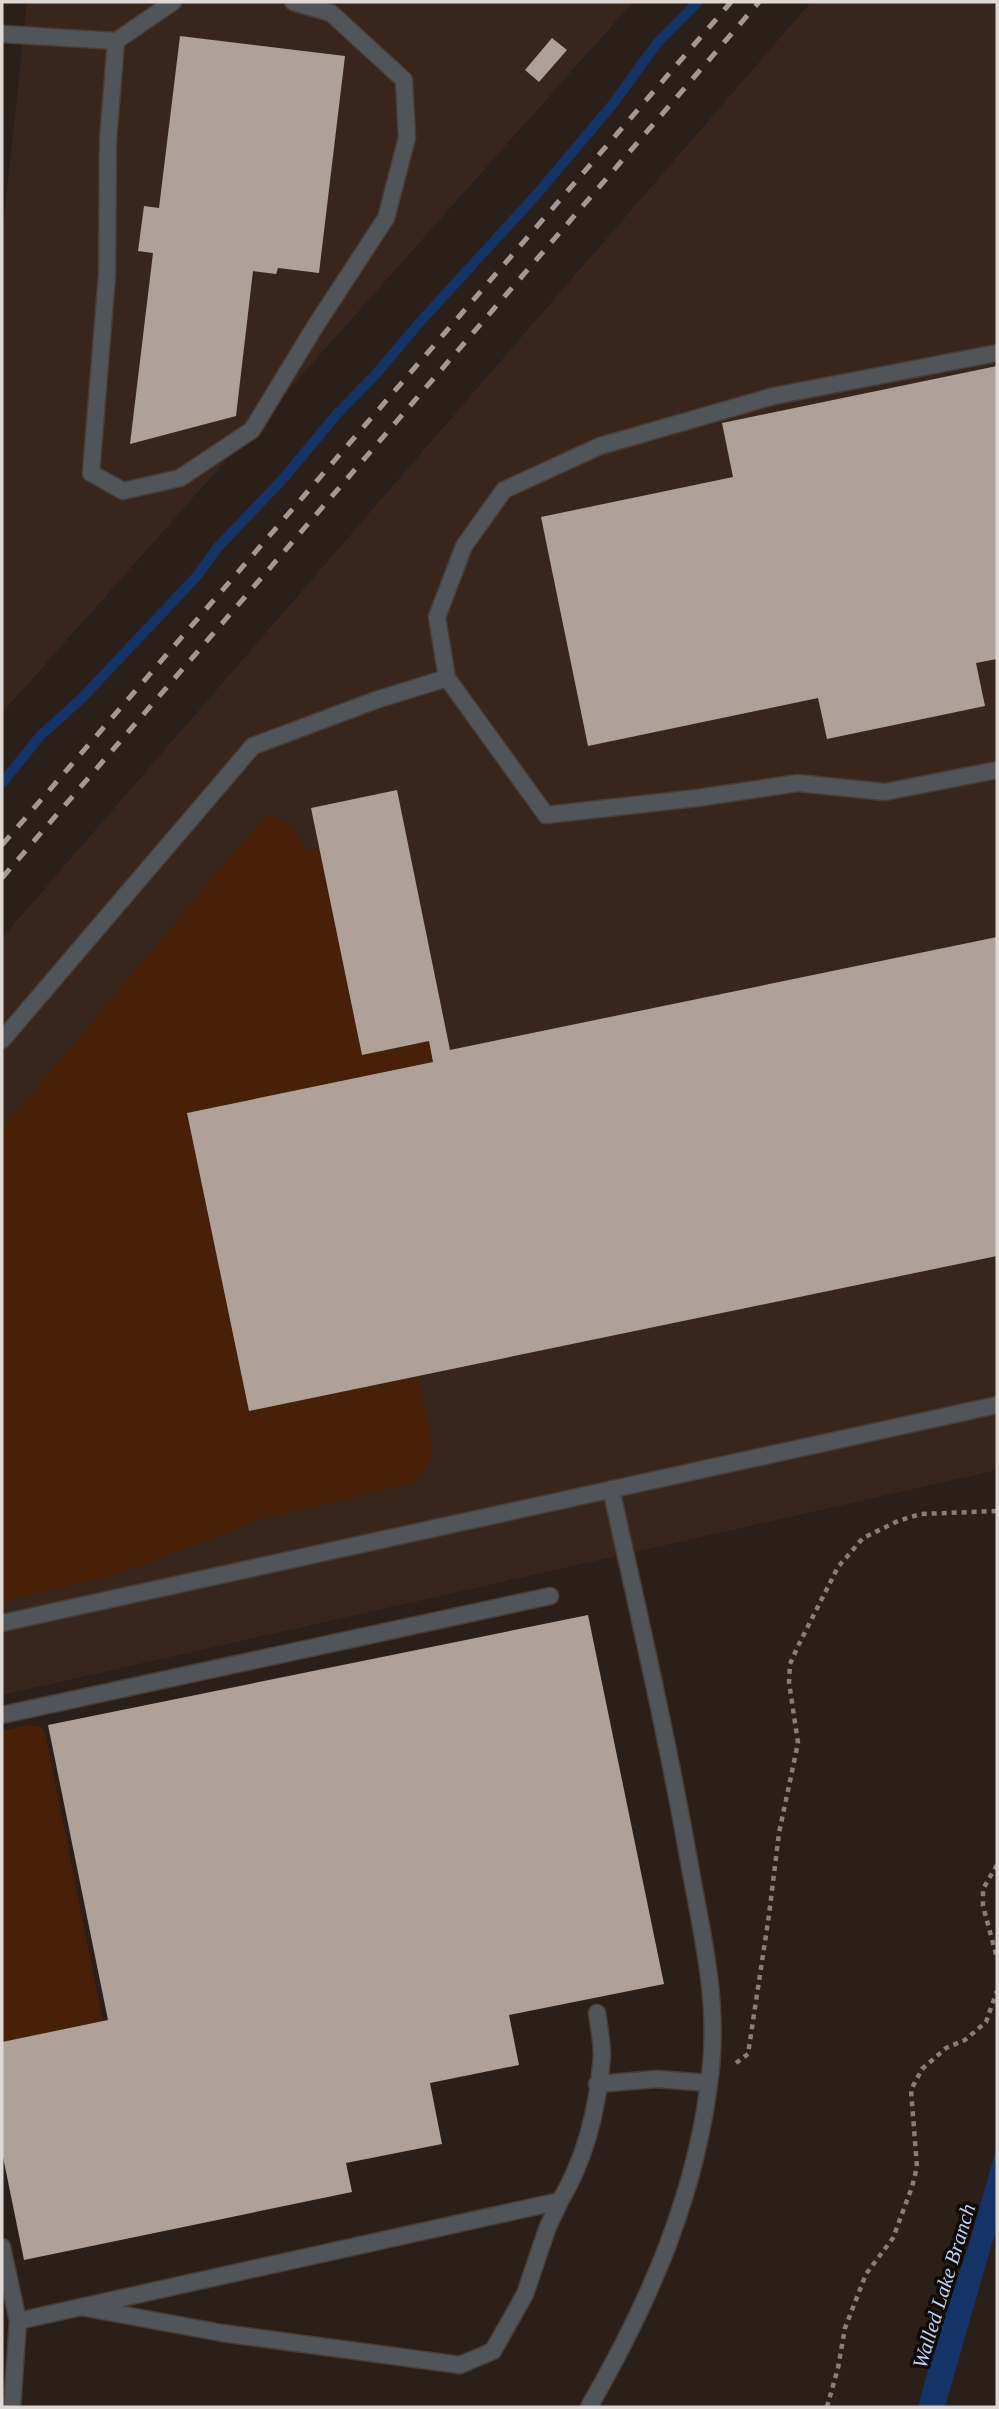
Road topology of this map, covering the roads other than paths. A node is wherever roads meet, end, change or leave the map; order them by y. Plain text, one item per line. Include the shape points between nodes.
1 (173, 2) edge
2 (293, 2) edge
3 (2, 34) edge
4 (116, 41) junction
5 (997, 353) edge
6 (447, 678) junction
7 (997, 769) edge
8 (2, 1040) edge
9 (997, 1405) edge
10 (611, 1489) junction
11 (550, 1596) dead end
12 (2, 1623) edge
13 (2, 1714) edge
14 (597, 2013) dead end
15 (708, 2083) junction
16 (597, 2084) junction
17 (561, 2201) junction
18 (2, 2247) edge
19 (81, 2307) junction
20 (18, 2320) junction
21 (12, 2407) edge
22 (589, 2407) edge

1 - 4 lane
2 - 4 lane via 331,13 404,80 407,138 386,218 252,430 180,478 123,491 91,473 107,275 108,140
3 - 4 lane
5 - 6 lane via 774,396 600,446 504,490 464,546 437,617
6 - 7 lane via 547,815 799,783 885,792
6 - 8 lane via 254,746
9 - 10 lane
10 - 12 lane
10 - 15 lane via 676,1789 712,1992
11 - 13 lane
14 - 16 lane via 602,2054
15 - 16 lane via 657,2079
15 - 22 lane via 700,2137 677,2224 641,2310
16 - 17 lane via 590,2132
17 - 19 lane
17 - 19 lane via 525,2294 493,2351 460,2365 222,2333
18 - 20 lane
19 - 20 lane
20 - 21 lane

